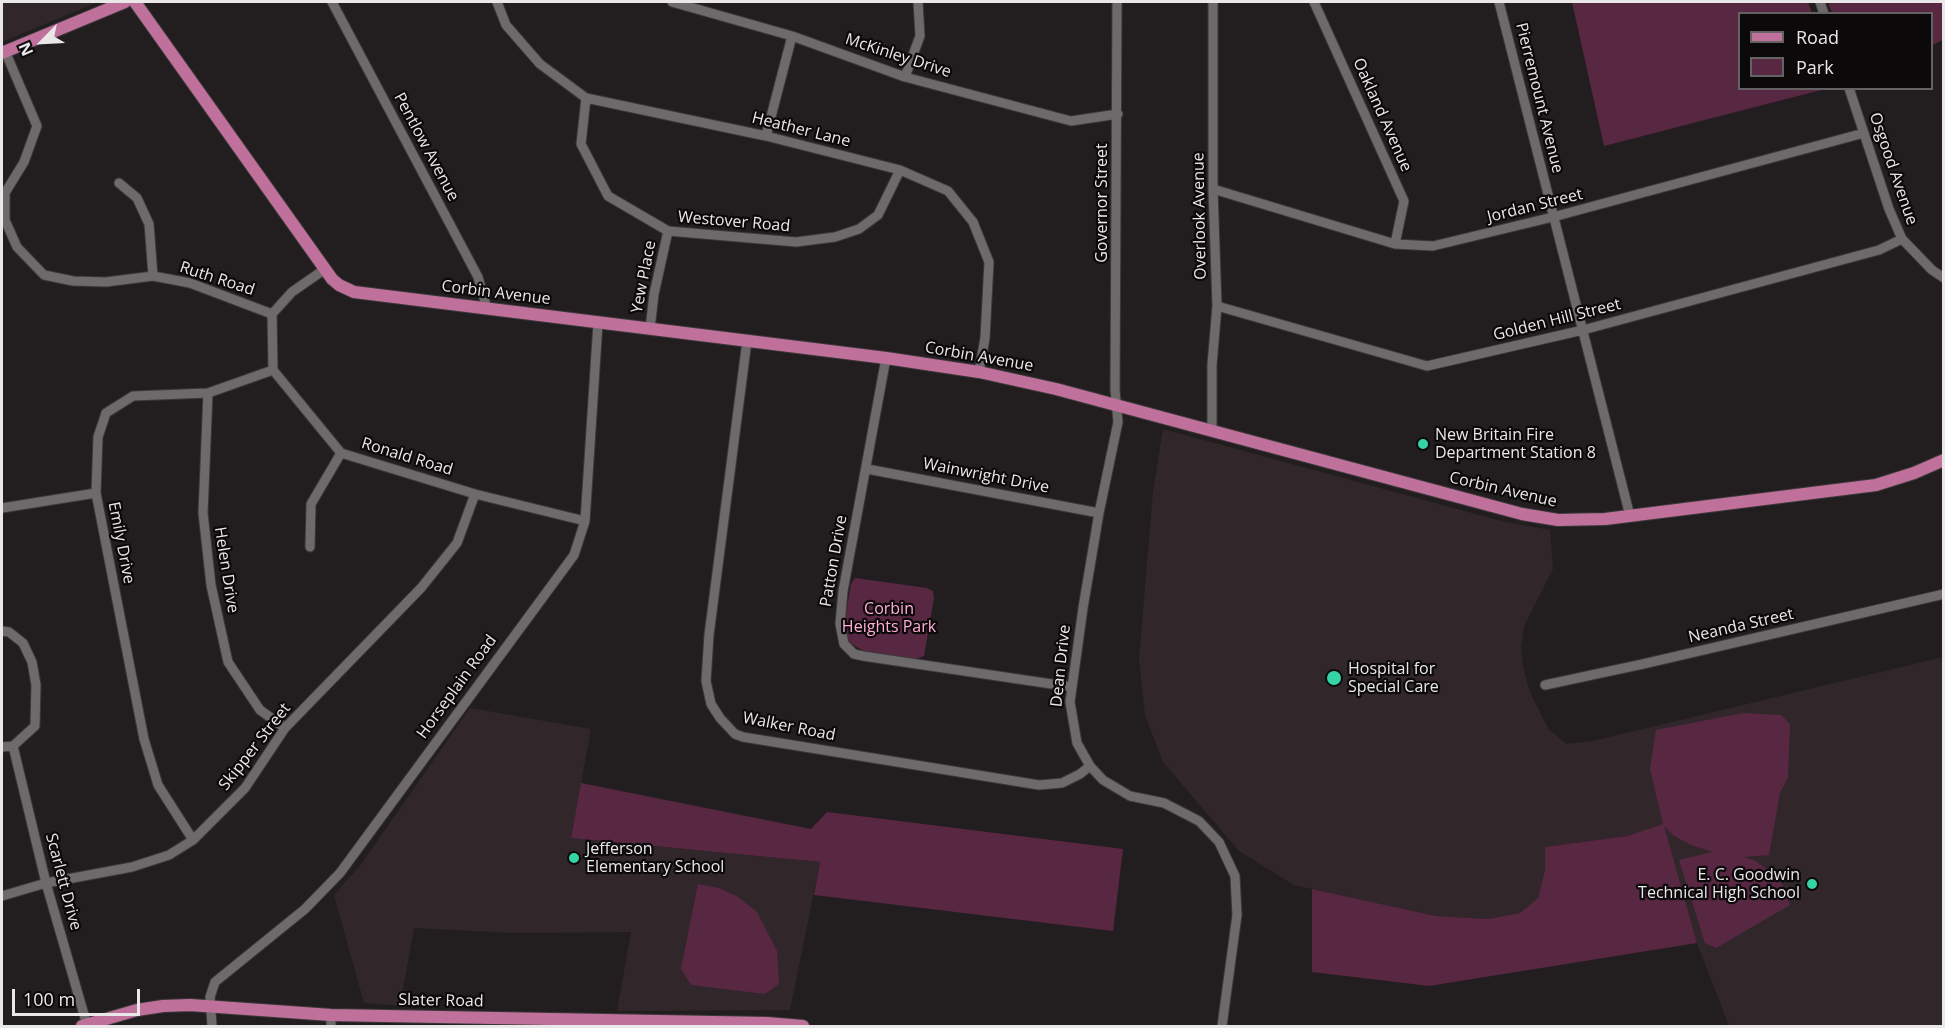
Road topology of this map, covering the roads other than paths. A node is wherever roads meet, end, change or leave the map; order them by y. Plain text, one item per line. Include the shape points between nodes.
1 (125, 2) edge
2 (135, 2) edge
3 (332, 2) edge
4 (497, 2) edge
5 (672, 2) edge
6 (918, 2) edge
7 (1117, 2) edge
8 (1213, 2) edge
9 (1314, 2) edge
10 (1499, 2) edge
11 (792, 36) junction
12 (4, 52) edge
13 (906, 77) junction
14 (1850, 90) edge
15 (586, 98) junction
16 (1118, 114) junction
17 (1864, 133) junction
18 (766, 136) junction
19 (900, 170) junction
20 (119, 183) dead end
21 (1213, 189) junction
22 (1553, 217) junction
23 (668, 231) junction
24 (1902, 239) junction
25 (1395, 244) junction
26 (325, 269) junction
27 (153, 276) junction
28 (1944, 278) edge
29 (1217, 306) junction
30 (487, 309) junction
31 (272, 314) junction
32 (598, 323) junction
33 (650, 329) junction
34 (1583, 330) junction
35 (747, 341) junction
36 (886, 358) junction
37 (273, 370) junction
38 (979, 372) junction
39 (208, 393) junction
40 (1117, 405) junction
41 (1212, 430) junction
42 (341, 453) junction
43 (1944, 460) edge
44 (867, 469) junction
45 (96, 493) junction
46 (475, 494) junction
47 (2, 508) edge
48 (1099, 513) junction
49 (1630, 516) junction
50 (585, 521) junction
51 (310, 547) dead end
52 (1944, 594) edge
53 (2, 631) edge
54 (1545, 685) dead end
55 (1072, 687) junction
56 (285, 728) junction
57 (13, 746) junction
58 (2, 747) edge
59 (1090, 766) junction
60 (193, 840) junction
61 (46, 883) junction
62 (2, 896) edge
63 (210, 1006) junction
64 (331, 1021) edge
65 (84, 1026) edge
66 (212, 1026) edge
67 (803, 1026) edge
68 (1222, 1026) edge

1 - 12 main road
2 - 26 main road, Corbin Avenue
3 - 30 street, Pentlow Avenue via 478,278
4 - 15 street, Heather Lane via 506,25 540,64
5 - 11 street, McKinley Drive
6 - 13 street via 920,36
7 - 16 street, Governor Street
8 - 21 street, Overlook Avenue
9 - 25 street, Oakland Avenue via 1404,201
10 - 22 street, Pierremount Avenue
11 - 13 street, McKinley Drive
11 - 18 street
12 - 27 street, Ruth Road via 37,126 24,162 5,193 6,220 17,247 44,275 106,282
13 - 16 street, McKinley Drive via 1071,121
14 - 17 street, Osgood Avenue
15 - 18 street, Heather Lane
15 - 23 street, Westover Road via 581,144 608,196
16 - 40 street, Governor Street
17 - 22 street, Jordan Street
17 - 24 street, Osgood Avenue via 1888,209
18 - 19 street, Heather Lane
19 - 23 street, Westover Road via 878,215 859,230 835,237 796,242
19 - 38 street, Heather Lane via 948,191 973,222 988,262 985,338
20 - 27 street via 137,198 149,224
21 - 25 street, Jordan Street
21 - 29 street, Overlook Avenue
22 - 25 street, Jordan Street via 1433,246
22 - 34 street, Pierremount Avenue
23 - 33 street, Yew Place
24 - 28 street, Osgood Avenue
24 - 34 street, Golden Hill Street via 1879,250
26 - 30 main road, Corbin Avenue via 339,285 354,292
26 - 31 street via 292,291
27 - 31 street, Ruth Road via 190,283
29 - 34 street, Golden Hill Street via 1427,366
29 - 41 street, Overlook Avenue
30 - 32 main road, Corbin Avenue
31 - 37 street
32 - 33 main road, Corbin Avenue
32 - 50 street, Horseplain Road
33 - 35 main road, Corbin Avenue
34 - 49 street, Pierremount Avenue
35 - 36 main road, Corbin Avenue
35 - 59 street, Walker Road via 706,681 711,704 727,727 742,737 1039,785 1062,783
36 - 38 main road, Corbin Avenue
36 - 44 street, Patton Drive
37 - 39 street, Emily Drive
37 - 42 street, Ronald Road
38 - 40 main road, Corbin Avenue
39 - 45 street, Emily Drive via 133,396 106,413 98,437
39 - 56 street, Helen Drive via 203,513 211,585 228,662 260,710
40 - 41 main road, Corbin Avenue
40 - 48 street, Dean Drive via 1118,422
41 - 49 main road, Corbin Avenue via 1522,514 1558,520
42 - 46 street, Ronald Road
42 - 51 street via 311,504
43 - 49 main road, Corbin Avenue via 1876,485
44 - 48 street, Wainwright Drive
44 - 55 street, Patton Drive via 840,612 841,636 848,650 863,656
45 - 47 street
45 - 60 street, Emily Drive via 144,739 158,786
46 - 50 street, Ronald Road
46 - 56 street, Skipper Street via 457,543 421,588
48 - 55 street, Dean Drive
50 - 63 street, Horseplain Road via 574,555 340,873 305,909 219,978 211,992
52 - 54 street, Neanda Street
53 - 57 street via 23,643 36,685 35,726
55 - 59 street, Dean Drive via 1073,729
56 - 60 street, Skipper Street via 245,788
57 - 58 street
57 - 61 street, Scarlett Drive
59 - 68 street, Dean Drive via 1122,793 1164,803 1199,821 1219,842 1235,876 1237,915
60 - 61 street, Skipper Street via 169,855 132,867
61 - 62 street, Skipper Street
61 - 65 street, Scarlett Drive
63 - 64 main road, Slater Road
63 - 65 main road, Slater Road via 137,1010
63 - 66 street
64 - 67 main road, Slater Road

